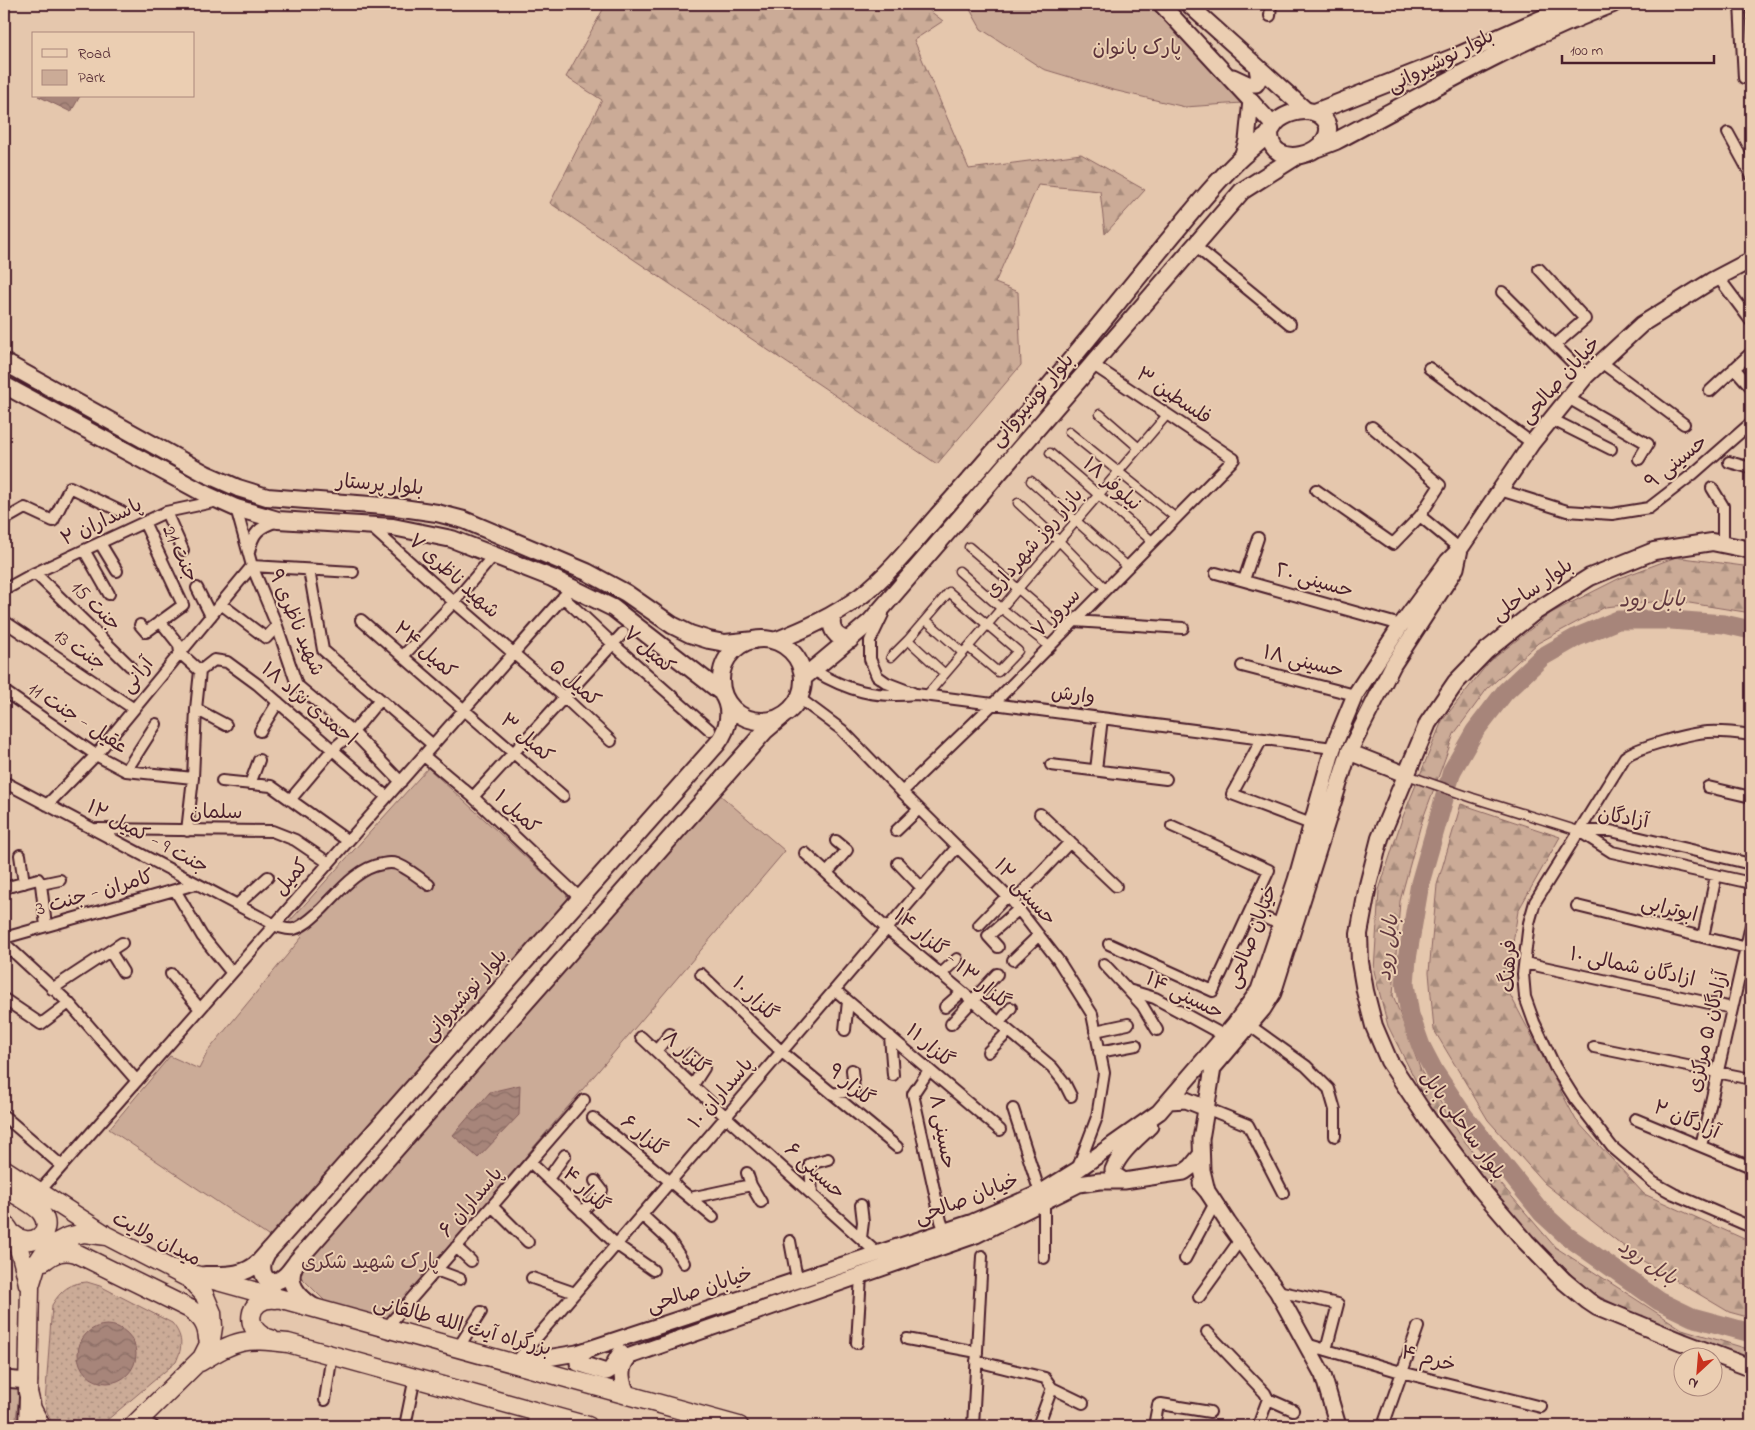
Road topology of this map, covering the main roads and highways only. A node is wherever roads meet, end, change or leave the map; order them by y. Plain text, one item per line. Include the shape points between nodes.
1 (1161, 4) edge
2 (1575, 4) edge
3 (1613, 4) edge
4 (1198, 7) edge
5 (1257, 68) junction
6 (1228, 74) junction
7 (1251, 100) junction
8 (1311, 112) junction
9 (1272, 129) junction
10 (1318, 148) junction
11 (1297, 156) junction
12 (1242, 157) junction
13 (1225, 175) junction
14 (1242, 191) junction
15 (1751, 260) edge
16 (4, 362) edge
17 (4, 385) edge
18 (1460, 549) junction
19 (1751, 550) edge
20 (833, 615) junction
21 (755, 640) junction
22 (850, 640) junction
23 (775, 641) junction
24 (808, 674) junction
25 (726, 698) junction
26 (785, 714) junction
27 (1348, 752) junction
28 (1408, 775) junction
29 (1192, 1072) junction
30 (1209, 1088) junction
31 (1169, 1101) junction
32 (1206, 1108) junction
33 (1158, 1112) junction
34 (1200, 1156) junction
35 (4, 1169) edge
36 (1184, 1172) junction
37 (1078, 1177) junction
38 (1124, 1181) junction
39 (4, 1187) edge
40 (1211, 1197) junction
41 (1042, 1198) junction
42 (8, 1228) edge
43 (112, 1238) junction
44 (896, 1248) joint
45 (269, 1251) junction
46 (297, 1261) junction
47 (900, 1263) joint
48 (174, 1269) junction
49 (195, 1275) junction
50 (30, 1287) junction
51 (282, 1299) junction
52 (315, 1308) junction
53 (288, 1343) junction
54 (590, 1348) junction
55 (652, 1348) junction
56 (207, 1349) junction
57 (197, 1364) junction
58 (514, 1364) junction
59 (1751, 1368) edge
60 (4, 1380) edge
61 (29, 1387) junction
62 (629, 1396) junction
63 (534, 1419) edge
64 (142, 1424) edge
65 (27, 1426) edge
66 (41, 1426) edge
67 (588, 1426) edge
68 (740, 1426) edge
69 (1338, 1426) edge

1 - 6 main road
2 - 8 main road, بلوار نوشیروانی via 1457,56
3 - 10 main road, بلوار نوشیروانی via 1580,16
4 - 5 main road
5 - 6 main road via 1259,79 1252,85
5 - 8 main road
6 - 7 main road
7 - 9 main road
7 - 12 main road via 1248,140
8 - 9 main road via 1286,116
8 - 10 main road via 1323,117 1328,124 1328,134
9 - 11 main road via 1270,142 1275,150 1283,155
9 - 12 main road, بلوار نوشیروانی
10 - 11 main road
11 - 14 main road, بلوار نوشیروانی
12 - 13 main road, بلوار نوشیروانی
13 - 14 main road via 1246,172 1248,179
13 - 20 main road, بلوار نوشیروانی via 962,489 888,571 863,595
14 - 22 main road, بلوار نوشیروانی via 870,622
15 - 18 main road, خيابان صالحی via 1642,324 1586,376 1532,443
16 - 21 main road, بلوار پرستار via 206,474 238,488 277,499 396,506 452,517 580,568 619,588 690,634 725,642
17 - 25 main road, بلوار پرستار via 236,508 281,520 401,528 446,537 494,555 568,592 613,608
18 - 27 main road, خيابان صالحی via 1456,568 1393,665
18 - 29 main road, خيابان صالحی via 1401,625 1355,695 1332,748 1312,824 1259,990 1225,1036
19 - 28 main road, بلوار ساحلی via 1712,542 1654,551 1590,577 1534,613 1486,651 1456,682 1428,724
20 - 22 main road via 832,629 836,635
20 - 23 main road, بلوار نوشیروانی
21 - 23 main road
21 - 25 main road via 742,644 727,658 721,678
22 - 24 main road, بلوار نوشیروانی
23 - 24 main road via 793,653
24 - 26 main road via 799,698
25 - 26 main road via 734,709 752,719 765,720
25 - 45 main road, بلوار نوشیروانی via 729,720 717,744
26 - 46 main road via 765,731
27 - 28 main road
27 - 30 main road, خيابان صالحی via 1273,992 1263,1009 1213,1068
28 - 59 main road, بلوار ساحلی بابل via 1380,838 1359,934 1365,991 1374,1026 1389,1061 1429,1122 1479,1187 1526,1242 1579,1293 1598,1307
29 - 30 main road via 1193,1088 1201,1091
29 - 31 main road, خيابان صالحی
30 - 32 main road, خيابان صالحی
31 - 32 main road via 1186,1100
31 - 33 main road, خيابان صالحی
32 - 34 main road, خيابان صالحی
33 - 37 main road, خيابان صالحی
33 - 38 main road via 1153,1123 1125,1150 1115,1165 1115,1175
34 - 36 main road
34 - 40 main road, خيابان صالحی
35 - 43 highway
36 - 38 main road, خيابان صالحی
36 - 40 main road via 1194,1177
37 - 38 main road, خيابان صالحی
37 - 41 main road, خيابان صالحی
39 - 42 highway via 41,1212 45,1220 42,1233 34,1240 22,1240
40 - 69 main road via 1277,1291 1322,1375
41 - 44 main road, خيابان صالحی
41 - 47 main road, خيابان صالحی via 989,1230
42 - 50 highway via 22,1256
43 - 48 highway, میدان ولایت
43 - 50 highway, میدان ولایت via 84,1233 61,1239 40,1258
44 - 54 main road, خیابان صالحی
45 - 46 main road via 261,1267 264,1276 271,1281 284,1278
45 - 49 main road, بلوار نوشیروانی via 254,1267 244,1272
46 - 52 main road via 291,1272 294,1287 303,1300
47 - 55 main road, خیابان صالحی
48 - 49 highway, بزرگراه آیت الله طالقانی
48 - 56 highway, میدان ولایت via 196,1283 207,1300 213,1327
49 - 51 highway, بزرگراه آیت الله طالقانی
50 - 56 highway via 41,1264 50,1256 67,1251 76,1253 193,1311 205,1324
50 - 61 highway, میدان ولایت
51 - 52 highway, بزرگراه آیت الله طالقانی
51 - 53 highway via 269,1298 260,1302 254,1308 251,1322 262,1336
52 - 58 highway, بزرگراه آیت الله طالقانی
53 - 57 highway via 254,1339 241,1341 226,1346
53 - 63 highway via 415,1377
54 - 55 main road via 579,1356 578,1363 606,1372 611,1370 620,1354
54 - 58 main road, خیابان صالحی via 558,1358
55 - 62 main road, خیابان صالحی via 630,1356 625,1362 622,1377
56 - 57 highway, میدان ولایت
57 - 64 highway, میدان ولایت
58 - 62 highway, بزرگراه آیت الله طالقانی
60 - 61 main road
61 - 65 main road
61 - 66 highway, میدان ولایت via 32,1409
62 - 68 highway, بزرگراه آیت الله طالقانی
63 - 67 highway

